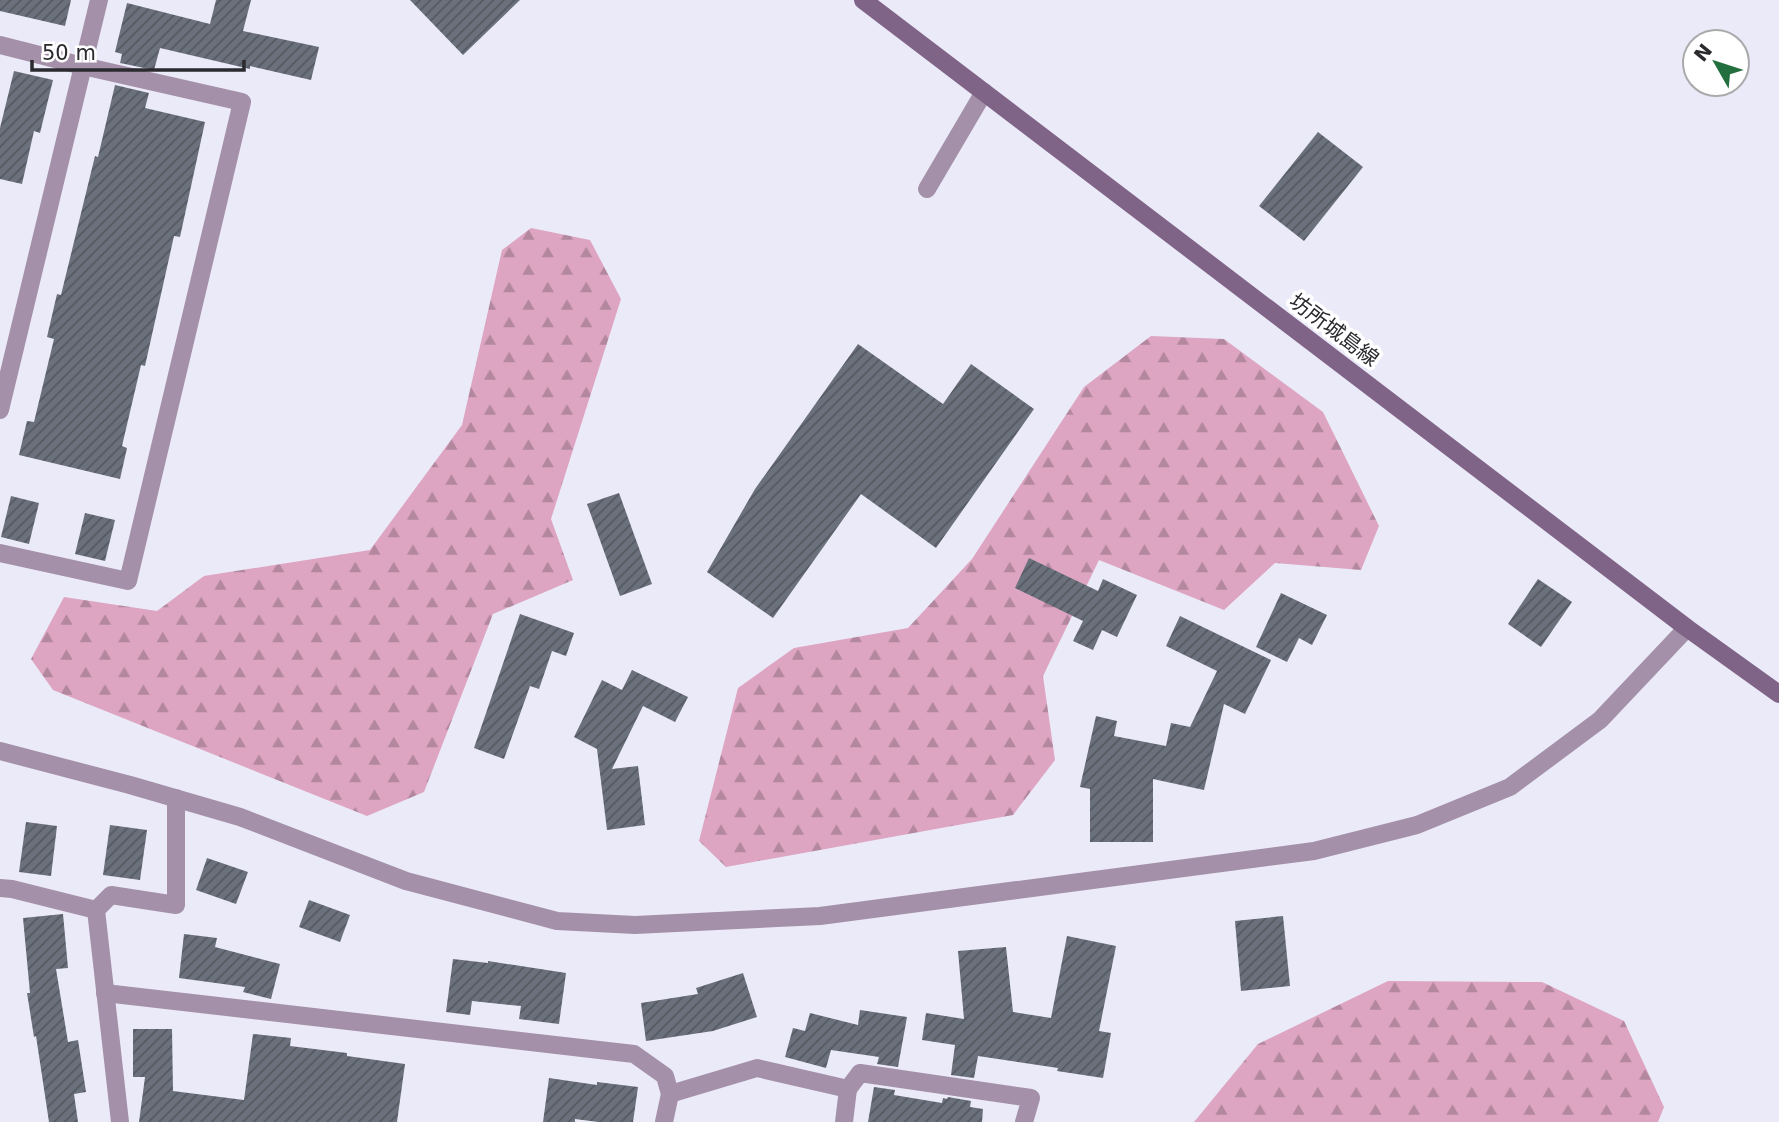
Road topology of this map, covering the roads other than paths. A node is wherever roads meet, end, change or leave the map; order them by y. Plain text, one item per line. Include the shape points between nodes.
1 (99, 0) edge
2 (863, 0) edge
3 (0, 45) edge
4 (83, 66) junction
5 (984, 92) junction
6 (927, 189) dead end
7 (0, 410) edge
8 (0, 552) edge
9 (1687, 628) junction
10 (1779, 695) edge
11 (0, 751) edge
12 (176, 798) junction
13 (0, 888) edge
14 (96, 910) junction
15 (105, 993) junction
16 (848, 1089) junction
17 (670, 1094) junction
18 (120, 1122) edge
19 (664, 1122) edge
20 (844, 1122) edge
21 (1024, 1122) edge

1 - 4 street
2 - 5 main road, 坊所城島線
3 - 4 street
4 - 7 street
4 - 8 street via 242,102 128,581
5 - 6 street
5 - 9 main road, 坊所城島線
9 - 10 main road, 坊所城島線
9 - 12 street via 1600,720 1510,788 1417,825 1314,850 820,916 635,925 557,921 406,881 240,817
11 - 12 street
12 - 14 street via 176,905 111,895
13 - 14 street
14 - 15 street
15 - 17 street via 634,1054 665,1076
15 - 18 street
16 - 17 street via 757,1068
16 - 20 street
16 - 21 street via 860,1073 1031,1098
17 - 19 street

